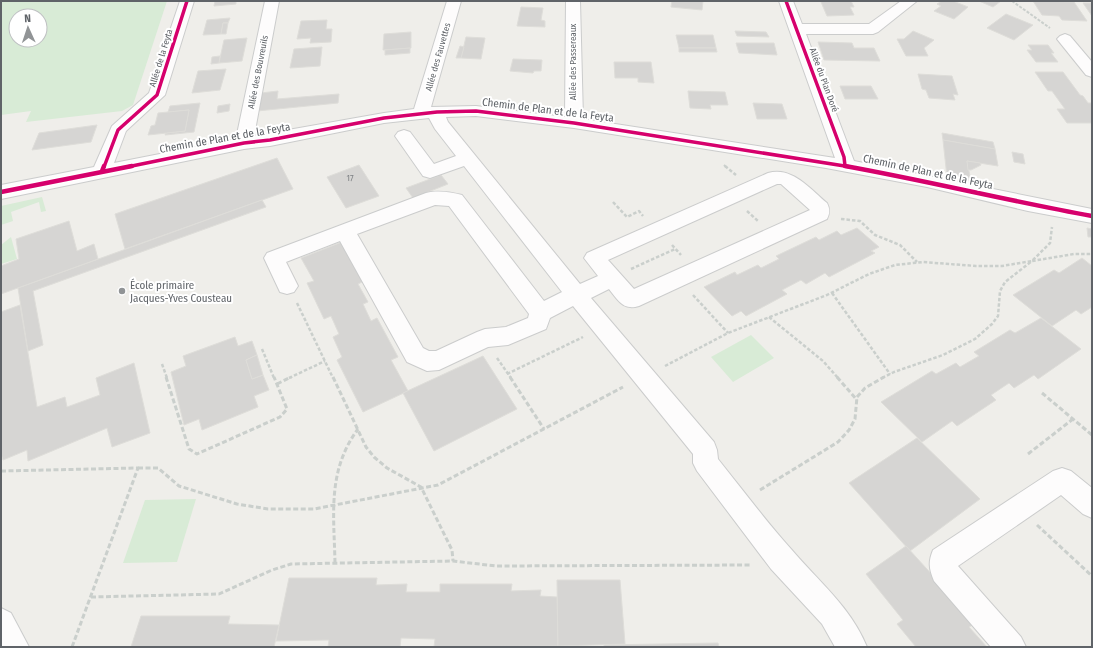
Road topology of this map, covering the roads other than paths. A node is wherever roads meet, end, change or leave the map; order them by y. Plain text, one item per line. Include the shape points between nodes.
1 (187, 1) edge
2 (272, 1) edge
3 (454, 1) edge
4 (573, 1) edge
5 (786, 1) edge
6 (910, 1) edge
7 (796, 29) junction
8 (1065, 39) road end
9 (1092, 72) edge
10 (429, 112) junction
11 (574, 123) junction
12 (404, 136) dead end
13 (244, 143) junction
14 (468, 158) junction
15 (845, 166) junction
16 (102, 172) junction
17 (1, 192) edge
18 (1092, 216) edge
19 (345, 232) junction
20 (619, 275) junction
21 (286, 286) road end
22 (577, 295) junction
23 (540, 313) junction
24 (1092, 505) edge
25 (1, 623) edge
26 (14, 647) edge
27 (852, 647) edge
28 (1011, 647) edge

1 - 16 street, Allée de la Feyta via 158,95 118,130
2 - 13 street, Allée des Bouvreuils
3 - 10 street, Allée des Fauvettes
4 - 11 street, Allée des Passereaux
5 - 7 street, Allée du Plan Doré
6 - 7 street via 873,29
7 - 15 street, Allée du Plan Doré via 844,156
8 - 9 street
10 - 11 street, Chemin de Plan et de la Feyta via 476,111
10 - 13 street, Chemin de Plan et de la Feyta
10 - 14 street
11 - 15 street, Chemin de Plan et de la Feyta
12 - 14 street via 430,172
13 - 16 street, Chemin de Plan et de la Feyta
14 - 22 street
15 - 18 street, Chemin de Plan et de la Feyta
16 - 17 street, Chemin de Plan et de la Feyta
19 - 21 street via 274,258
19 - 23 street via 433,198 455,200
19 - 23 street via 415,355 427,361 439,360 485,338 508,336 538,323
20 - 20 street via 594,258 775,177 786,179 820,208 820,214 631,300
20 - 22 street
22 - 23 street
22 - 27 street via 705,450 706,463 781,559 832,614
24 - 28 street via 1062,480 943,560 944,572
25 - 26 street

